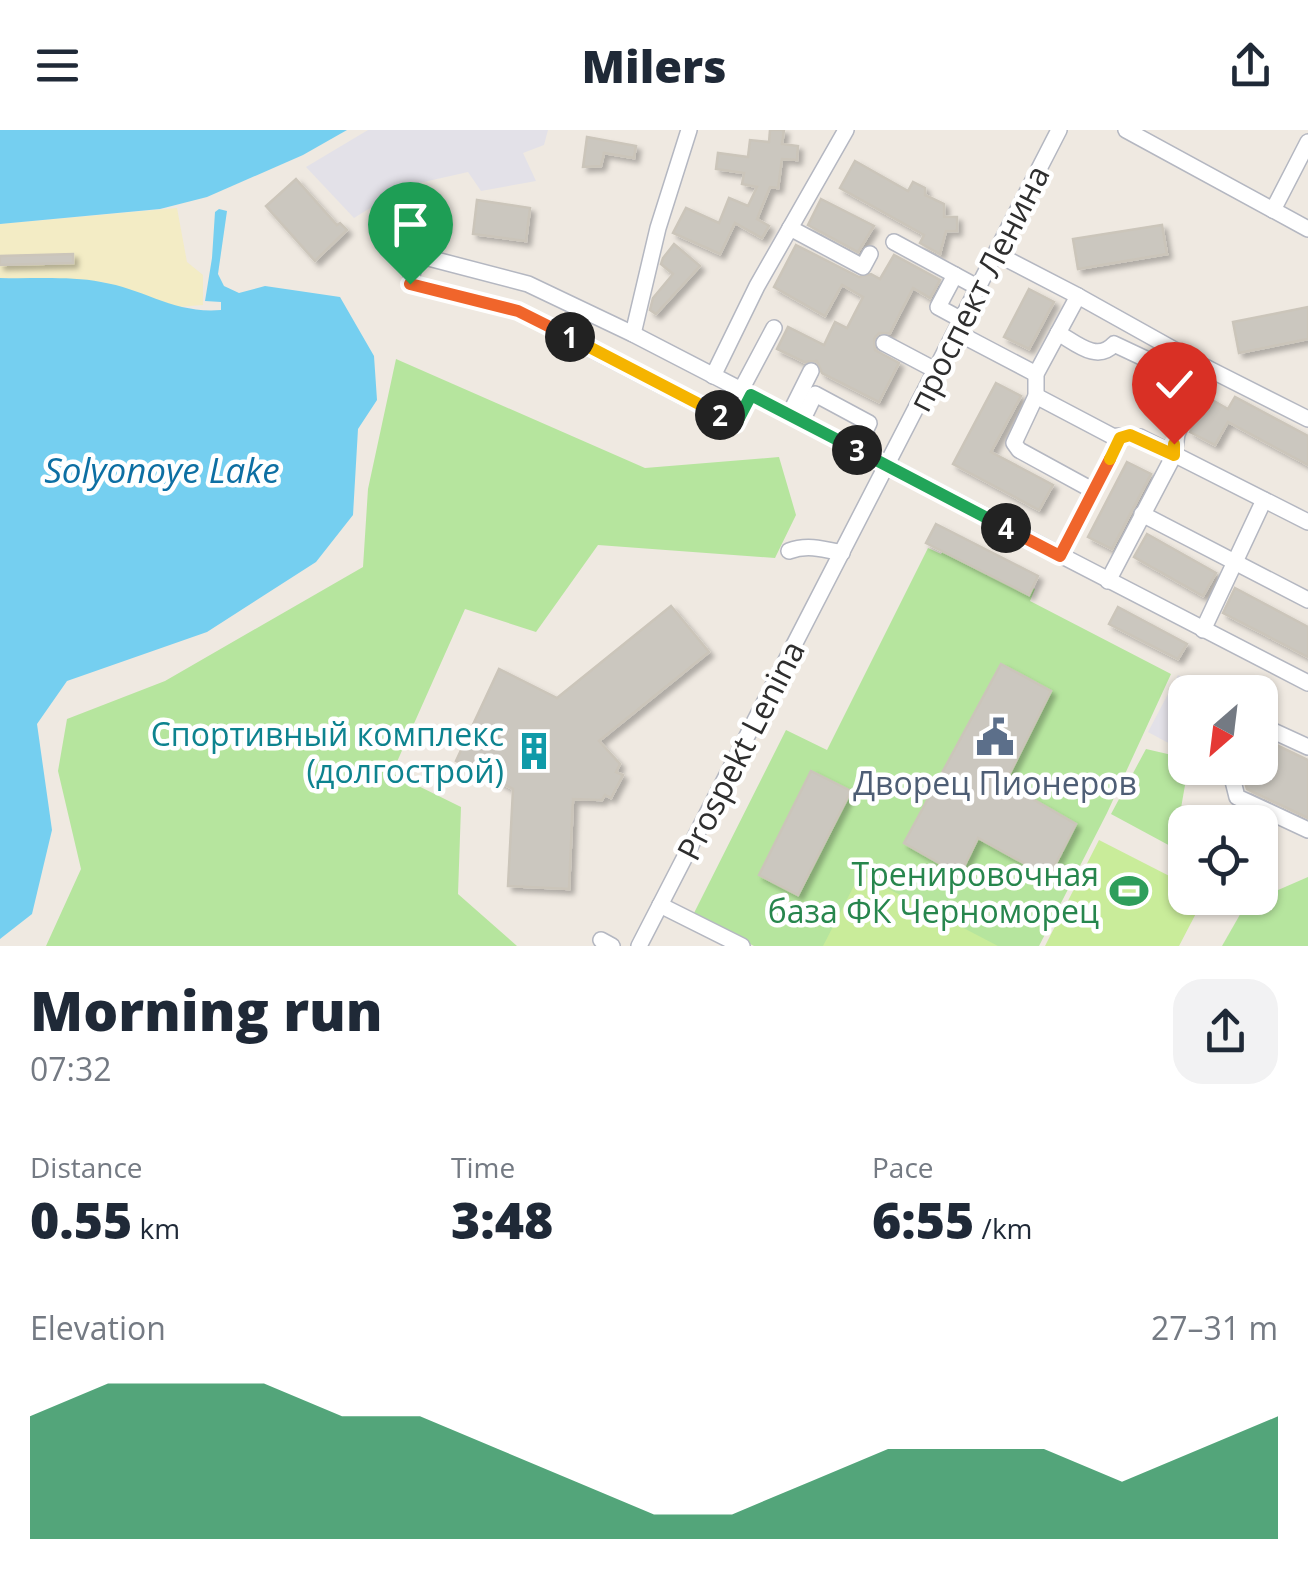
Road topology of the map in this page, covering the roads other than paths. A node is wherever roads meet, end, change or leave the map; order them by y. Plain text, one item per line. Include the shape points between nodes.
1 (689, 130) edge
2 (846, 130) edge
3 (1058, 130) edge
4 (1126, 130) edge
5 (1308, 142) edge
6 (1273, 210) junction
7 (790, 228) junction
8 (1308, 228) edge
9 (894, 242) dead end
10 (870, 254) dead end
11 (997, 254) junction
12 (954, 275) junction
13 (528, 284) junction
14 (979, 288) junction
15 (1078, 296) junction
16 (518, 311) junction
17 (959, 326) junction
18 (774, 328) dead end
19 (1058, 333) junction
20 (633, 334) junction
21 (884, 343) dead end
22 (1207, 368) junction
23 (936, 370) junction
24 (811, 371) dead end
25 (1036, 374) junction
26 (713, 376) junction
27 (1200, 384) junction
28 (746, 393) junction
29 (1036, 396) junction
30 (795, 418) junction
31 (1308, 419) edge
32 (1120, 438) junction
33 (856, 450) junction
34 (1174, 455) junction
35 (887, 466) junction
36 (1094, 490) junction
37 (1264, 500) junction
38 (1142, 514) junction
39 (1308, 522) edge
40 (789, 551) dead end
41 (842, 553) junction
42 (1060, 556) junction
43 (1234, 563) junction
44 (1108, 580) junction
45 (1308, 600) edge
46 (1203, 630) junction
47 (1308, 683) edge
48 (1278, 733) edge
49 (1308, 746) edge
50 (1234, 785) edge
51 (1308, 830) edge
52 (660, 905) junction
53 (639, 946) edge
54 (742, 946) edge

1 - 20 street
2 - 7 street
3 - 11 street, проспект Ленина
4 - 6 street
5 - 6 street
6 - 8 street
7 - 10 street via 863,266
7 - 26 street
9 - 12 street
11 - 14 street, проспект Ленина
11 - 15 street
12 - 14 street
12 - 17 street via 938,307
13 - 16 street
13 - 16 street via 416,255 410,284
13 - 20 street
14 - 17 street, проспект Ленина
15 - 19 street
15 - 22 street
16 - 28 street via 736,424
17 - 23 street, проспект Ленина
17 - 25 street
18 - 28 street
19 - 25 street
19 - 27 street via 1098,354 1114,344
20 - 26 street
21 - 23 street
22 - 27 street
22 - 31 street
23 - 35 street, проспект Ленина
24 - 30 street
25 - 29 street
26 - 28 street
27 - 34 street
28 - 30 street
29 - 32 street
29 - 36 street via 1016,448
30 - 33 street
30 - 33 street via 815,394 869,422
32 - 34 street via 1140,437
32 - 36 street
33 - 35 street
34 - 37 street
34 - 38 street
35 - 41 street, проспект Ленина
35 - 42 street
36 - 42 street
37 - 39 street
37 - 43 street
38 - 43 street
38 - 44 street
40 - 41 street
41 - 52 street, Prospekt Lenina
42 - 44 street
43 - 45 street
43 - 46 street
44 - 46 street
46 - 47 street
48 - 49 street
50 - 51 street via 1237,798
52 - 53 street, Prospekt Lenina
52 - 54 street

